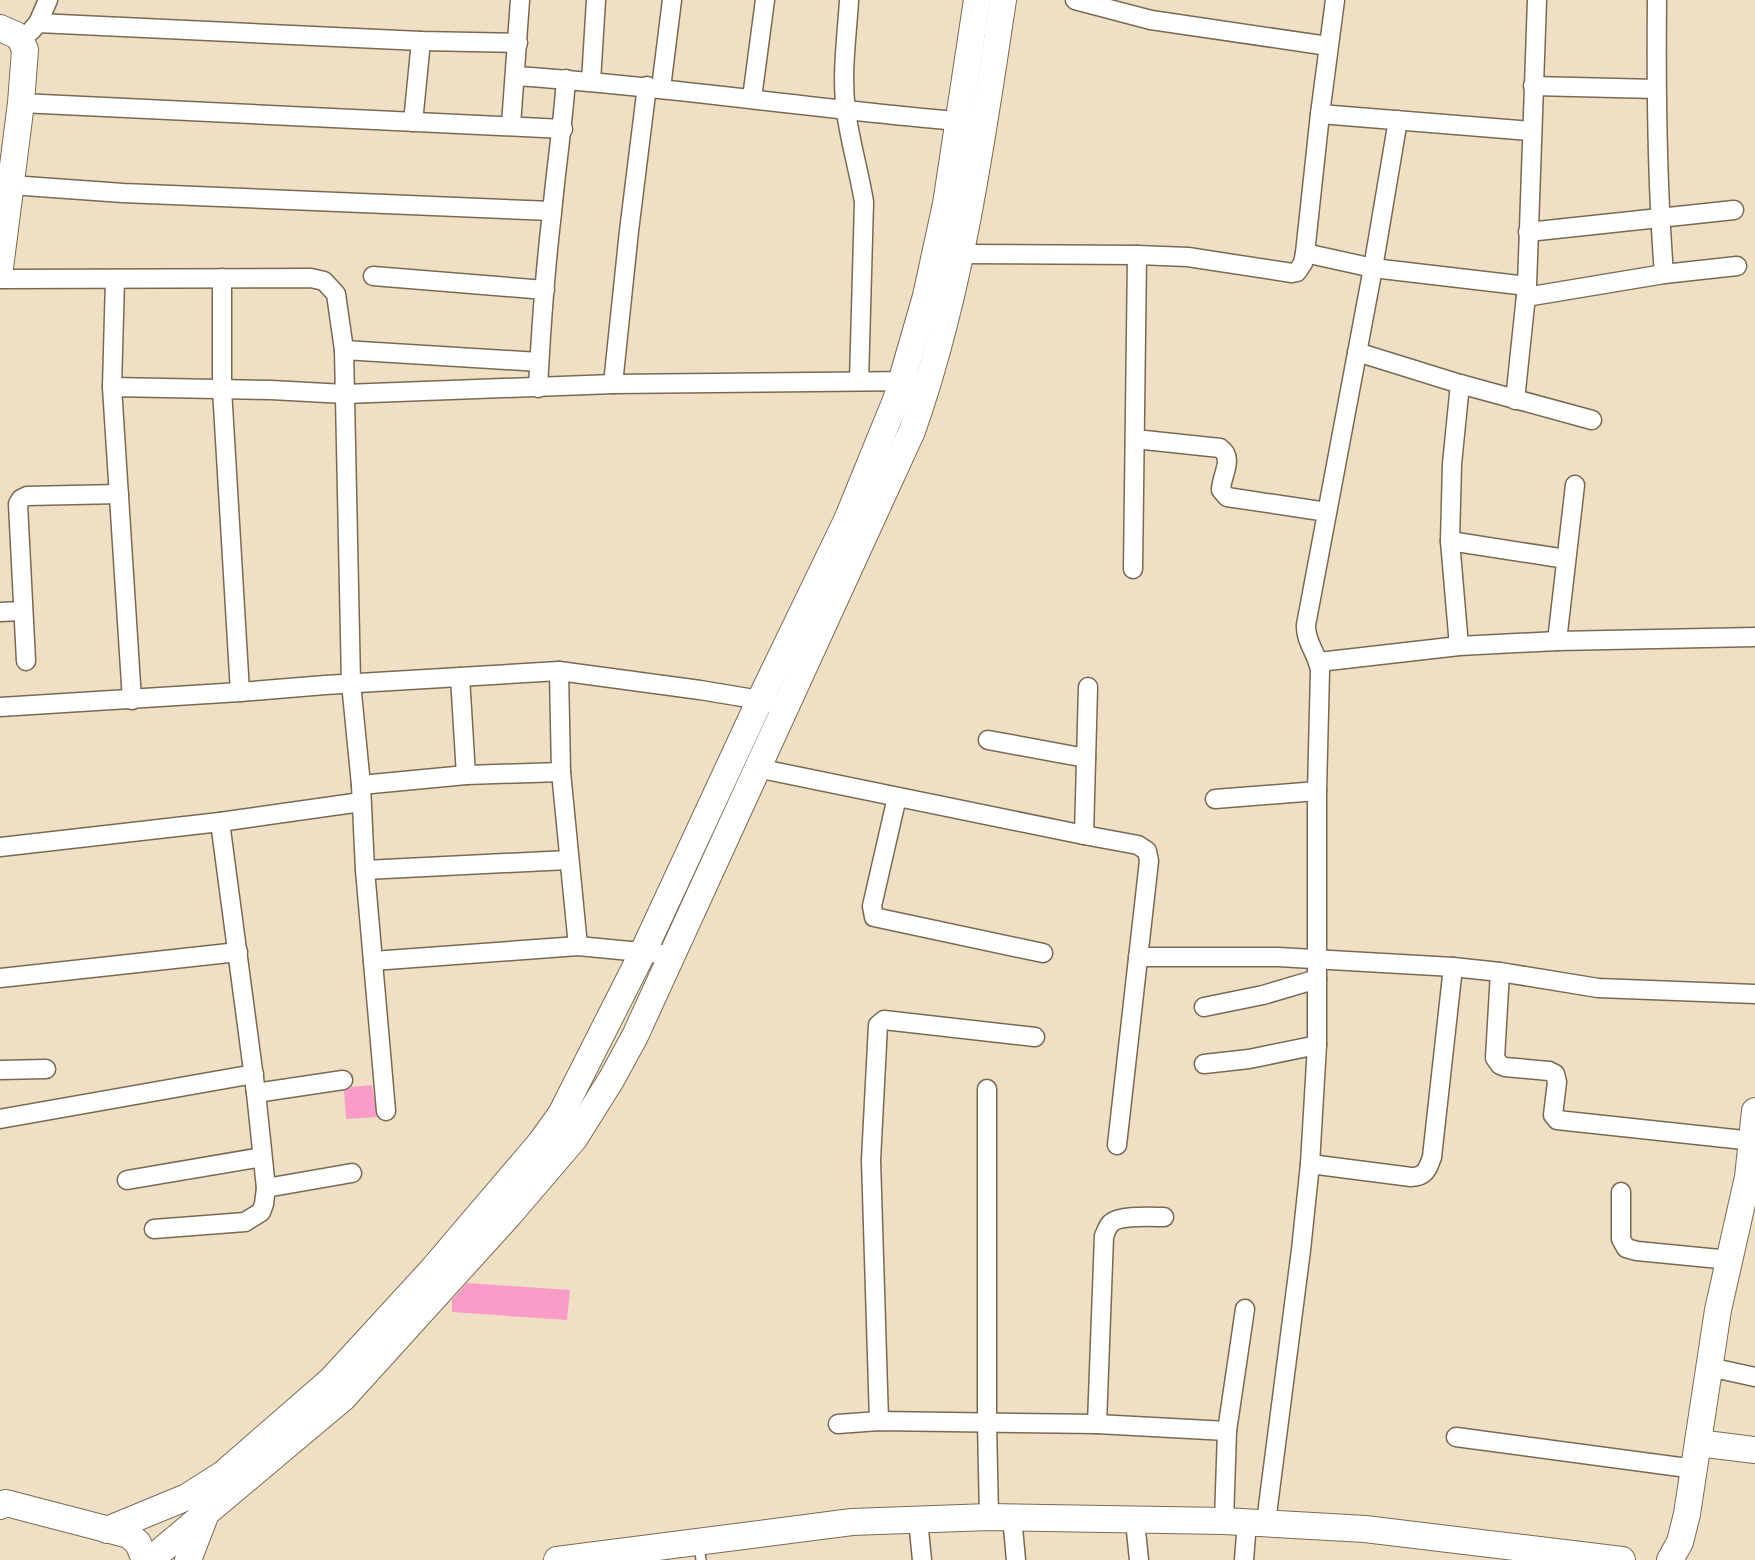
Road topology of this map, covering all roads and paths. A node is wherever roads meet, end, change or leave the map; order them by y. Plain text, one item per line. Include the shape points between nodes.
1 (48, 0) edge
2 (520, 0) edge
3 (596, 0) edge
4 (672, 0) edge
5 (765, 0) edge
6 (849, 0) edge
7 (977, 0) edge
8 (1003, 0) edge
9 (1075, 0) edge
10 (1335, 0) edge
11 (1537, 0) edge
12 (1657, 0) edge
13 (20, 30) edge
14 (421, 41) junction
15 (518, 43) junction
16 (1328, 46) junction
17 (516, 76) junction
18 (566, 79) junction
19 (591, 81) junction
20 (1533, 86) junction
21 (654, 87) junction
22 (1656, 89) junction
23 (752, 98) junction
24 (21, 103) junction
25 (846, 110) junction
26 (1320, 114) junction
27 (1398, 120) junction
28 (413, 122) junction
29 (972, 122) junction
30 (511, 125) junction
31 (563, 129) junction
32 (1532, 131) junction
33 (7, 192) edge
34 (1734, 210) dead end
35 (552, 211) junction
36 (1660, 218) junction
37 (1528, 232) junction
38 (1305, 253) junction
39 (960, 254) junction
40 (1137, 255) junction
41 (1737, 266) dead end
42 (0, 268) edge
43 (1373, 268) junction
44 (1664, 274) junction
45 (373, 276) dead end
46 (222, 278) junction
47 (0, 279) edge
48 (115, 279) junction
49 (544, 290) junction
50 (1527, 291) junction
51 (344, 350) junction
52 (1357, 352) junction
53 (539, 362) junction
54 (859, 381) junction
55 (901, 381) junction
56 (929, 382) junction
57 (613, 384) junction
58 (1460, 384) junction
59 (112, 387) junction
60 (538, 388) junction
61 (222, 389) junction
62 (345, 394) junction
63 (1515, 400) junction
64 (1592, 420) dead end
65 (1135, 439) junction
66 (1575, 485) dead end
67 (119, 494) junction
68 (1327, 512) junction
69 (1450, 541) junction
70 (1566, 559) junction
71 (1132, 569) dead end
72 (23, 611) junction
73 (0, 612) edge
74 (1755, 637) edge
75 (1557, 641) junction
76 (1459, 646) junction
77 (26, 661) dead end
78 (1318, 662) junction
79 (560, 671) junction
80 (460, 677) junction
81 (351, 683) junction
82 (1088, 687) dead end
83 (240, 692) junction
84 (132, 700) junction
85 (760, 700) junction
86 (0, 707) edge
87 (786, 707) junction
88 (988, 740) dead end
89 (1086, 758) junction
90 (757, 768) junction
91 (561, 772) junction
92 (466, 775) junction
93 (1317, 791) junction
94 (361, 793) junction
95 (897, 796) junction
96 (1215, 799) dead end
97 (220, 822) junction
98 (1083, 835) junction
99 (0, 847) edge
100 (568, 860) junction
101 (365, 870) junction
102 (578, 946) junction
103 (643, 951) junction
104 (238, 952) junction
105 (1043, 953) dead end
106 (672, 955) junction
107 (1138, 957) junction
108 (1316, 959) junction
109 (373, 961) junction
110 (1453, 967) junction
111 (1500, 972) junction
112 (0, 978) edge
113 (1317, 979) junction
114 (1755, 994) edge
115 (1204, 1007) dead end
116 (1035, 1037) dead end
117 (1317, 1046) junction
118 (1204, 1064) dead end
119 (46, 1069) dead end
120 (0, 1070) edge
121 (254, 1074) junction
122 (343, 1080) dead end
123 (987, 1089) dead end
124 (256, 1093) junction
125 (386, 1111) dead end
126 (1755, 1111) edge
127 (0, 1119) edge
128 (1753, 1140) junction
129 (1117, 1145) dead end
130 (262, 1157) junction
131 (1310, 1164) junction
132 (352, 1173) dead end
133 (127, 1180) dead end
134 (266, 1188) junction
135 (1621, 1192) dead end
136 (1164, 1217) dead end
137 (154, 1229) dead end
138 (1730, 1260) junction
139 (1245, 1309) dead end
140 (1709, 1367) junction
141 (1755, 1377) edge
142 (879, 1420) junction
143 (987, 1423) junction
144 (838, 1424) dead end
145 (1097, 1424) junction
146 (1227, 1431) junction
147 (1456, 1437) dead end
148 (1698, 1443) junction
149 (1755, 1450) edge
150 (1695, 1469) junction
151 (0, 1506) edge
152 (206, 1512) junction
153 (1001, 1517) junction
154 (918, 1520) junction
155 (1135, 1521) junction
156 (1246, 1522) junction
157 (107, 1530) junction
158 (700, 1550) edge
159 (147, 1560) edge
160 (188, 1560) edge
161 (557, 1560) edge
162 (922, 1560) edge
163 (1016, 1560) edge
164 (1138, 1560) edge
165 (1244, 1560) edge
166 (1622, 1560) edge
167 (1670, 1560) edge

1 - 13 street
2 - 15 street
3 - 19 street
4 - 21 street
5 - 23 street
6 - 25 street
7 - 29 street
8 - 29 street
9 - 16 street via 1168,23
10 - 16 street
11 - 20 street
12 - 22 street
13 - 14 street
13 - 24 street via 25,50
14 - 15 street
14 - 28 street
15 - 17 street
16 - 26 street
17 - 18 street
17 - 30 street
18 - 19 street
18 - 31 street
19 - 21 street
20 - 22 street
20 - 32 street
21 - 23 street
21 - 57 street
22 - 36 street
23 - 25 street
24 - 28 street
24 - 33 street
25 - 29 street
25 - 54 street via 864,202
26 - 27 street
26 - 38 street
27 - 32 street
27 - 43 street
28 - 30 street
29 - 39 street
29 - 55 street via 946,204 926,296
30 - 31 street
31 - 35 street
32 - 37 street
33 - 35 street via 123,193
33 - 42 street
34 - 36 street
35 - 49 street
36 - 37 street
36 - 44 street
37 - 50 street
38 - 40 street via 1301,267 1292,273 1188,257
38 - 43 street
39 - 40 street
39 - 56 street
40 - 65 street
41 - 44 street
43 - 50 street
43 - 52 street
44 - 50 street
45 - 49 street
46 - 48 street
46 - 51 street via 324,281 336,294
46 - 61 street
47 - 48 street
48 - 59 street
49 - 53 street
50 - 63 street
51 - 53 street
51 - 62 street
52 - 58 street
52 - 68 street
53 - 60 street
54 - 55 street
54 - 57 street
55 - 56 street
55 - 85 street via 847,520
56 - 87 street via 894,473
57 - 60 street
58 - 63 street
58 - 69 street
59 - 61 street
59 - 67 street
60 - 62 street
61 - 62 street
61 - 83 street
62 - 81 street
63 - 64 street
65 - 68 street via 1220,448 1228,460 1221,490 1227,497
65 - 71 street
66 - 70 street
67 - 72 street via 21,499 17,510
67 - 84 street
68 - 78 street via 1305,625
69 - 70 street
69 - 76 street
70 - 75 street
72 - 73 street
72 - 77 street
74 - 75 street
75 - 76 street
76 - 78 street
78 - 93 street
79 - 80 street
79 - 85 street
79 - 91 street
80 - 81 street
80 - 92 street
81 - 83 street
81 - 94 street
82 - 89 street
83 - 84 street
84 - 86 street
85 - 87 street
85 - 103 street
87 - 90 street
88 - 89 street
89 - 98 street
90 - 95 street
90 - 106 street
91 - 92 street
91 - 100 street
92 - 94 street
93 - 96 street
93 - 108 street
94 - 97 street
94 - 101 street
95 - 98 street
95 - 105 street via 872,906 874,917
97 - 99 street
97 - 104 street
98 - 107 street via 1138,845 1147,851
100 - 101 street
100 - 102 street
101 - 109 street
102 - 103 street
102 - 109 street
103 - 106 street
103 - 157 street via 580,1079 541,1142 331,1380 223,1474 186,1497
104 - 112 street
104 - 121 street
106 - 152 street via 635,1036 574,1139 343,1398
107 - 108 street
107 - 129 street
108 - 110 street
108 - 113 street
109 - 125 street
110 - 111 street
110 - 131 street via 1432,1157 1424,1174 1411,1177
111 - 114 street via 1598,988
111 - 128 street via 1495,1058 1505,1067 1555,1074 1553,1115 1557,1120
113 - 115 street
113 - 117 street
116 - 142 street via 884,1020 878,1025 871,1160
117 - 118 street
117 - 131 street
119 - 120 street
121 - 124 street
121 - 127 street
122 - 124 street
123 - 143 street
124 - 130 street
126 - 128 street
128 - 138 street
130 - 133 street
130 - 134 street
131 - 156 street via 1301,1250
132 - 134 street
134 - 137 street via 261,1212 245,1222
135 - 138 street via 1621,1239 1626,1248
136 - 145 street via 1118,1219 1110,1223 1104,1236
138 - 140 street
139 - 146 street
140 - 141 street
140 - 148 street
142 - 143 street
142 - 144 street
143 - 145 street
143 - 153 street
145 - 146 street
146 - 156 street
147 - 150 street
148 - 149 street
148 - 150 street
150 - 167 street via 1680,1542
151 - 157 street via 6,1503
152 - 159 street
152 - 160 street
153 - 154 street
153 - 155 street
153 - 163 street
154 - 158 street via 852,1522
154 - 162 street
155 - 156 street
155 - 164 street
156 - 165 street
156 - 166 street via 1377,1530
157 - 159 street via 129,1535
158 - 161 street

